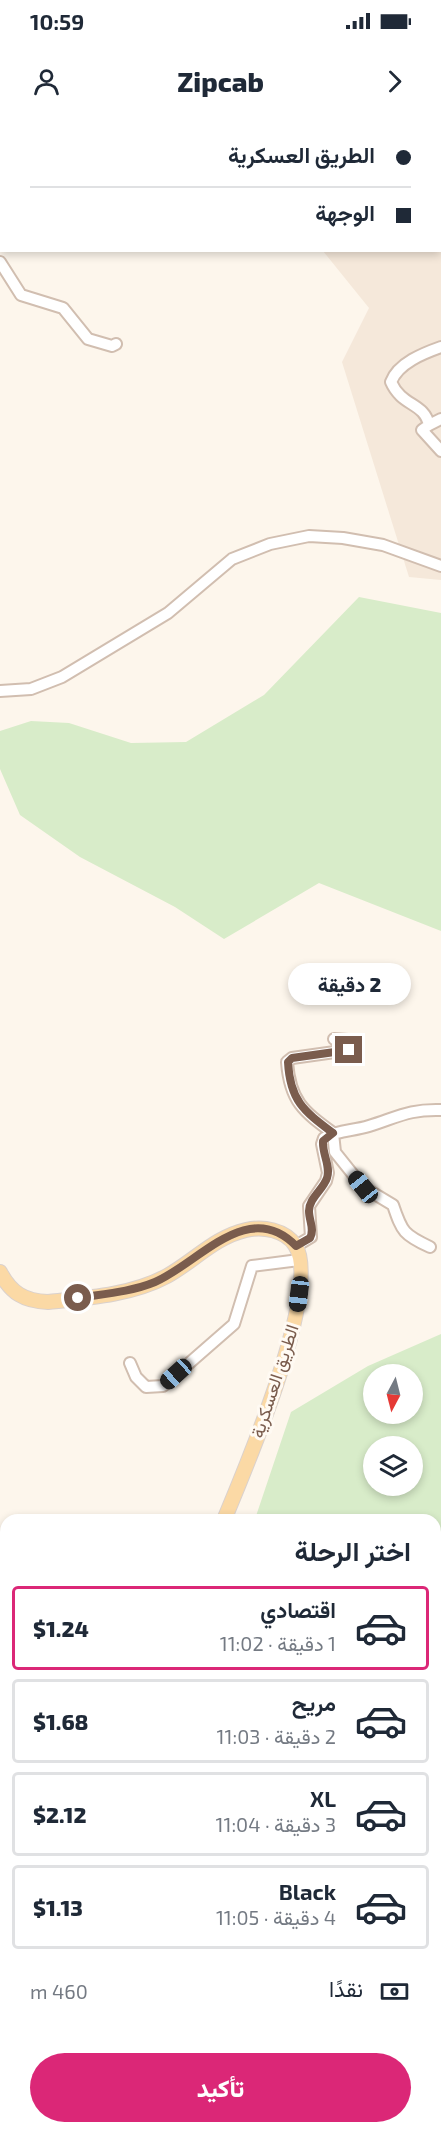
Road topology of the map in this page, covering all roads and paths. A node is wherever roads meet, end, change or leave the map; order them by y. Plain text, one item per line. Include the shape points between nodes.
1 (0, 262) edge
2 (116, 344) dead end
3 (441, 347) edge
4 (441, 419) edge
5 (429, 425) junction
6 (441, 451) edge
7 (441, 566) edge
8 (0, 692) edge
9 (334, 1039) dead end
10 (441, 1110) edge
11 (333, 1133) junction
12 (430, 1247) dead end
13 (298, 1253) junction
14 (0, 1272) edge
15 (130, 1363) dead end
16 (226, 1514) edge

1 - 2 street via 21,295 63,309 88,339
3 - 5 street via 410,362 391,382 401,399 421,409
4 - 5 street
5 - 6 street via 422,430
7 - 8 street via 383,545 343,538 309,536 270,544 232,560 168,613 62,677 31,689
9 - 11 street via 348,1040 349,1050 292,1058 288,1062 296,1102
10 - 11 street via 402,1113 370,1126
11 - 12 street via 335,1152 363,1187 393,1205 402,1230 410,1238
11 - 13 street via 323,1141 326,1181 309,1206 312,1235
13 - 14 main road via 282,1233 247,1230 220,1240 149,1284 48,1302 34,1302 17,1294
13 - 15 street via 252,1266 234,1324 163,1386 146,1387
13 - 16 main road, الطريق العسكرية via 300,1287 293,1327

